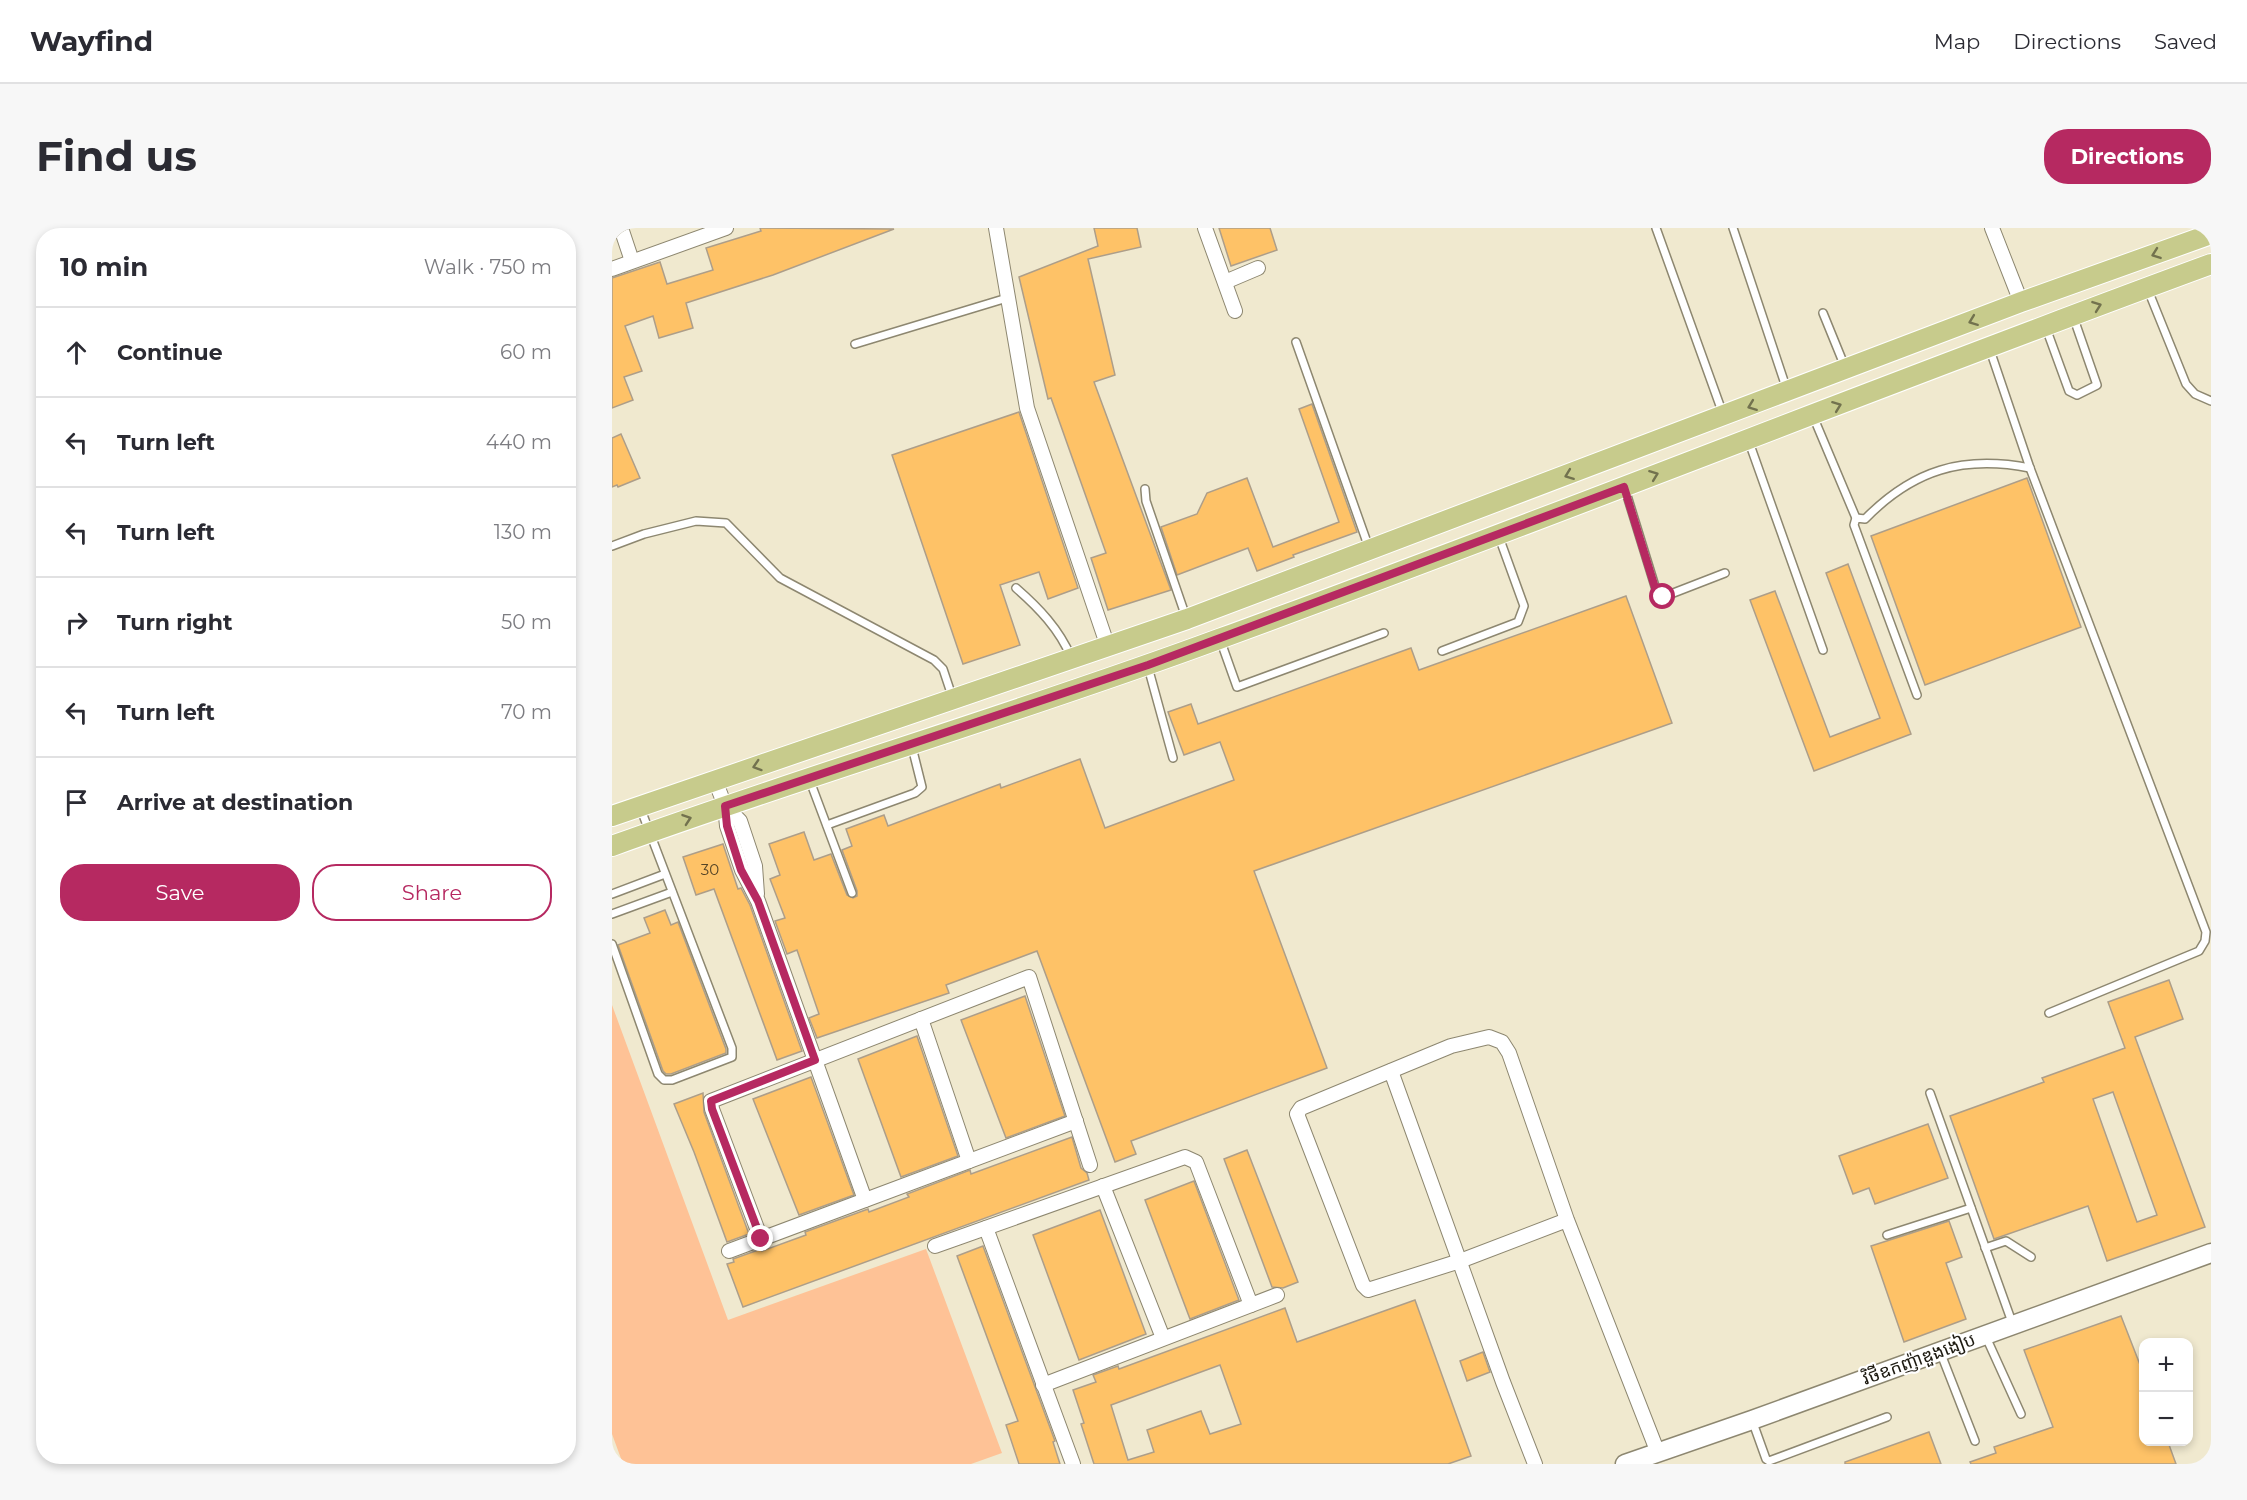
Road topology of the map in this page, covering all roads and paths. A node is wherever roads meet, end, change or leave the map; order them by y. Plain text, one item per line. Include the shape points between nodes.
1 (621, 228) edge
2 (726, 228) edge
3 (996, 228) edge
4 (1205, 228) edge
5 (1656, 228) edge
6 (1733, 228) edge
7 (1992, 228) edge
8 (2211, 234) edge
9 (632, 261) junction
10 (2211, 264) edge
11 (1258, 268) dead end
12 (612, 269) edge
13 (1225, 282) junction
14 (2147, 288) junction
15 (1007, 298) junction
16 (2021, 302) junction
17 (1235, 311) dead end
18 (1823, 313) dead end
19 (2073, 315) junction
20 (2046, 325) junction
21 (1296, 342) dead end
22 (855, 344) dead end
23 (1988, 346) junction
24 (1846, 370) junction
25 (1788, 392) junction
26 (2211, 401) edge
27 (1813, 415) junction
28 (1724, 417) junction
29 (1748, 440) junction
30 (2030, 468) junction
31 (1624, 487) junction
32 (1145, 489) dead end
33 (1856, 518) junction
34 (1498, 534) junction
35 (612, 545) edge
36 (1370, 551) junction
37 (1725, 573) dead end
38 (1016, 588) dead end
39 (1187, 619) junction
40 (1384, 633) dead end
41 (1220, 639) junction
42 (1108, 647) junction
43 (1823, 650) dead end
44 (1442, 651) dead end
45 (1072, 660) junction
46 (1148, 665) junction
47 (1917, 695) dead end
48 (954, 700) junction
49 (911, 744) junction
50 (1173, 758) dead end
51 (809, 778) junction
52 (715, 780) junction
53 (640, 806) junction
54 (725, 806) junction
55 (612, 816) edge
56 (826, 825) junction
57 (650, 832) junction
58 (612, 846) edge
59 (665, 874) junction
60 (672, 892) junction
61 (852, 893) dead end
62 (612, 894) edge
63 (612, 914) edge
64 (612, 944) edge
65 (2049, 1013) dead end
66 (921, 1019) junction
67 (815, 1060) junction
68 (1391, 1071) junction
69 (1930, 1093) dead end
70 (1076, 1121) junction
71 (969, 1161) junction
72 (1090, 1165) dead end
73 (1103, 1186) junction
74 (865, 1200) junction
75 (1971, 1208) junction
76 (1567, 1220) junction
77 (986, 1228) junction
78 (1887, 1235) dead end
79 (761, 1239) junction
80 (935, 1246) dead end
81 (1985, 1248) junction
82 (729, 1251) dead end
83 (2211, 1253) edge
84 (2031, 1257) dead end
85 (1460, 1261) junction
86 (1277, 1295) dead end
87 (1251, 1305) junction
88 (2013, 1325) junction
89 (1985, 1335) junction
90 (1163, 1338) junction
91 (1940, 1352) junction
92 (1043, 1384) junction
93 (2021, 1414) dead end
94 (1887, 1417) dead end
95 (1752, 1420) junction
96 (1975, 1441) dead end
97 (1658, 1453) junction
98 (1073, 1464) edge
99 (1535, 1464) edge
100 (1625, 1464) edge

1 - 9 street
2 - 9 street
3 - 15 street
4 - 13 street
5 - 28 lane
6 - 25 lane
7 - 16 street
8 -> 16 main road
9 - 12 street
10 - 14 main road
11 - 13 street
13 - 17 street
19 -> 14 main road
14 - 26 lane via 2186,384
15 - 22 lane
15 - 42 street via 1027,408
16 -> 24 main road
18 - 24 lane
19 - 20 main road
19 - 20 lane via 2095,388 2077,394 2069,391
20 - 23 main road
21 - 36 lane
27 -> 23 main road
23 - 30 lane
24 - 25 main road
25 -> 28 main road
27 - 29 main road
27 - 33 lane
28 -> 36 main road
31 -> 29 main road
29 - 43 lane
30 - 33 lane via 2004,463 1953,466 1904,485 1864,519
30 - 65 lane via 2206,932 2199,951
31 - 34 main road
31 - 37 lane via 1658,596
32 - 39 lane
33 - 47 lane via 1854,525
34 - 41 main road
34 - 44 lane via 1524,606 1518,622
35 - 48 lane via 696,520 726,523 780,578 934,660 943,669
36 - 39 main road
38 - 45 lane via 1051,623
39 - 42 main road
40 - 41 lane via 1237,687
41 - 46 main road
42 - 45 main road
45 - 48 main road
46 - 49 main road
46 - 50 lane
48 -> 52 main road
49 - 51 main road
49 - 56 lane via 922,787 915,794
51 - 54 main road
51 - 56 lane
52 - 53 main road
52 - 54 street
53 - 55 main road
53 - 57 lane
57 -> 54 main road
54 - 67 street via 741,870 758,901
56 - 61 lane
57 - 58 main road
57 - 59 lane
59 - 60 lane
59 - 62 lane
60 - 63 lane
60 - 64 lane via 732,1048 732,1057 663,1080
66 - 67 street
66 - 70 street via 1029,977
66 - 71 street
67 - 74 street
67 - 79 street via 711,1101
68 - 76 street via 1451,1046 1489,1037 1502,1042 1517,1074
68 - 85 street
68 - 85 street via 1301,1108 1297,1114 1299,1122 1368,1290
69 - 75 lane
70 - 71 street
70 - 72 street
71 - 74 street
73 - 77 street
73 - 87 street via 1185,1157 1196,1162
73 - 90 street
74 - 79 street
75 - 78 lane
75 - 81 lane
76 - 85 street
76 - 97 street
77 - 80 street
77 - 92 street
79 - 82 street
81 - 84 lane via 2006,1241
81 - 88 lane
83 - 88 street, វិថីឧកញ៉ាឌួងងៀប
85 - 99 street
86 - 87 street
87 - 90 street
88 - 89 street, វិថីឧកញ៉ាឌួងងៀប
89 - 91 street, វិថីឧកញ៉ាឌួងងៀប
89 - 93 lane
90 - 92 street
91 - 95 street, វិថីឧកញ៉ាឌួងងៀប
91 - 96 lane
92 - 98 street
94 - 95 lane via 1769,1461
95 - 97 street, វិថីឧកញ៉ាឌួងងៀប
97 - 100 street, វិថីឧកញ៉ាឌួងងៀប

